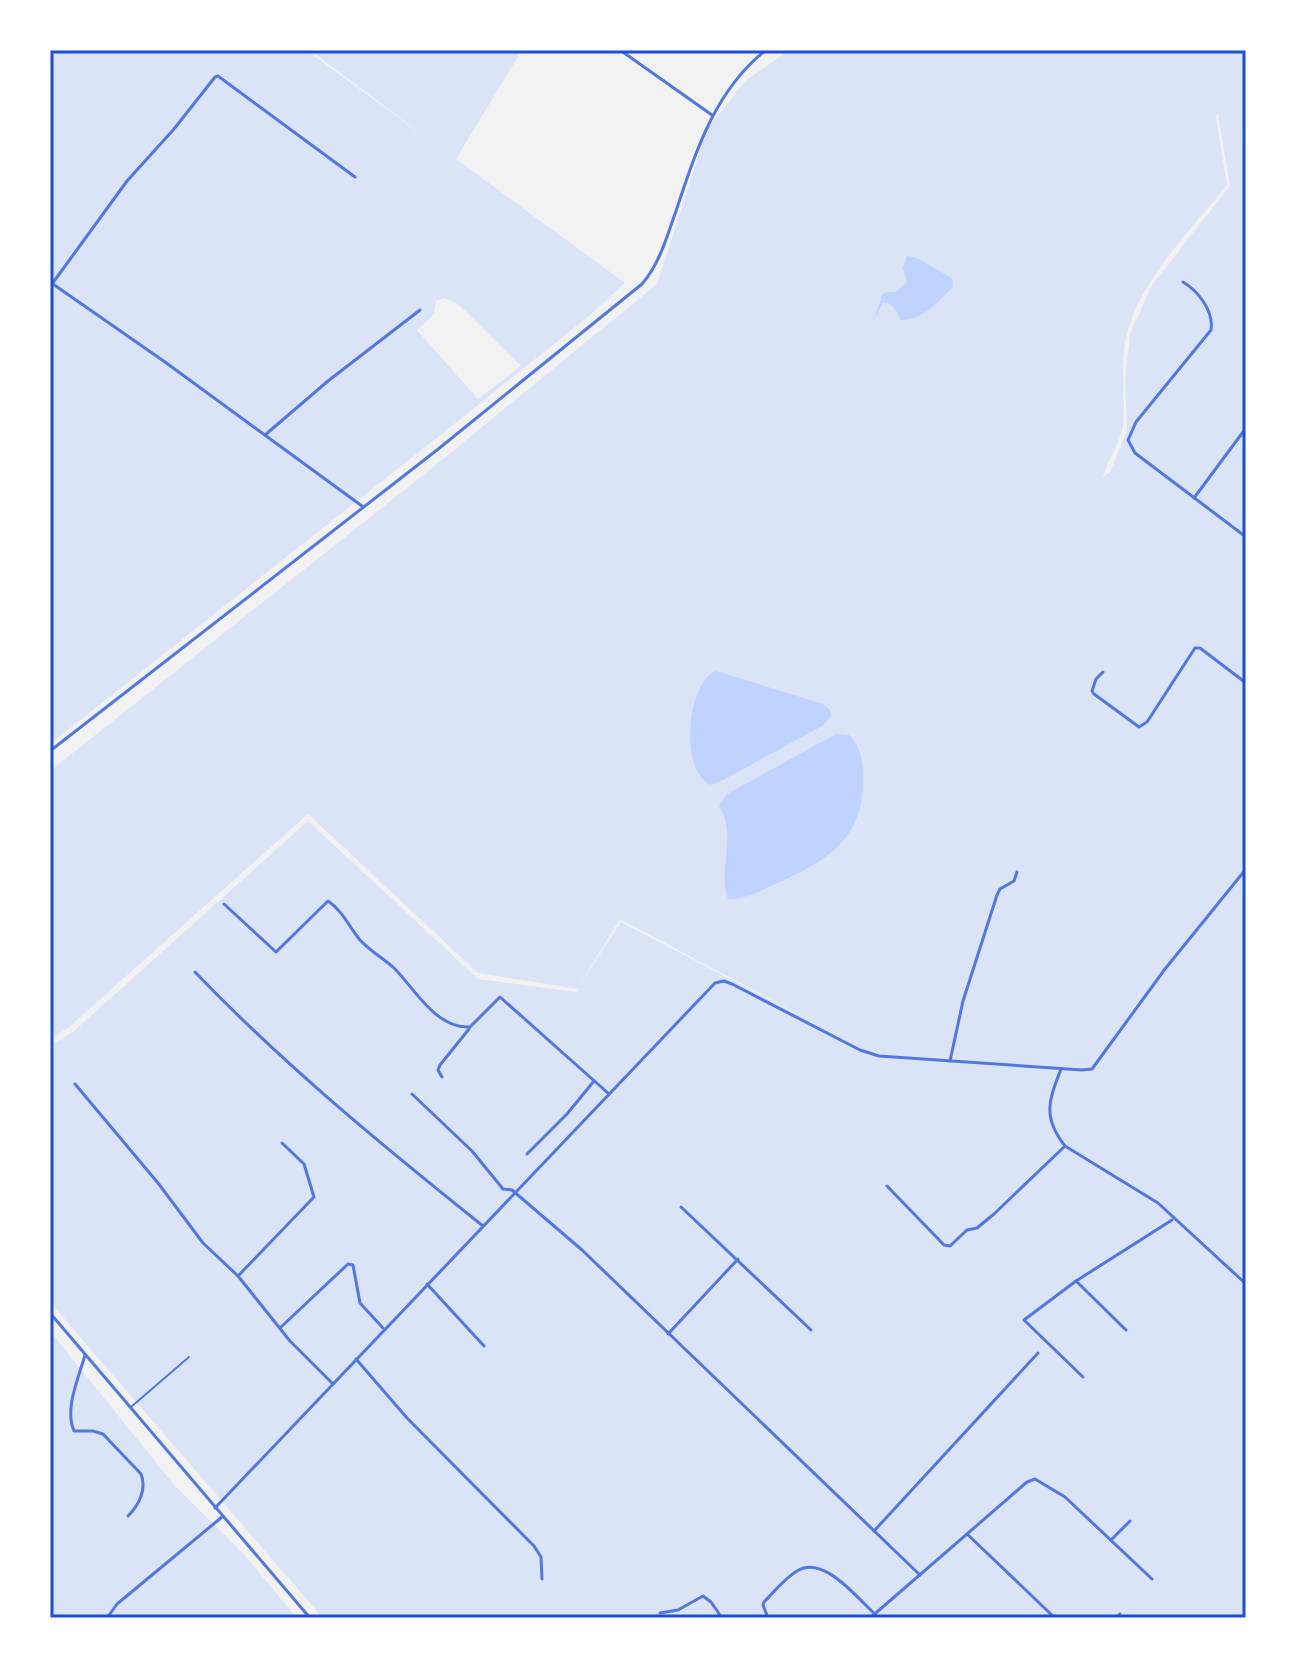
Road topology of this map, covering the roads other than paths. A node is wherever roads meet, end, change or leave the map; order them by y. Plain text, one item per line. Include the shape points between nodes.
1 (620, 50) edge
2 (632, 50) edge
3 (766, 50) edge
4 (628, 56) junction
5 (712, 115) junction
6 (355, 177) dead end
7 (1183, 282) dead end
8 (51, 283) edge
9 (420, 310) dead end
10 (1246, 428) edge
11 (265, 435) junction
12 (1194, 498) junction
13 (362, 506) junction
14 (1246, 537) edge
15 (1103, 672) dead end
16 (1246, 683) edge
17 (50, 751) edge
18 (1246, 869) edge
19 (1017, 872) dead end
20 (224, 904) dead end
21 (195, 972) dead end
22 (470, 1027) junction
23 (950, 1061) junction
24 (1061, 1069) junction
25 (442, 1077) dead end
26 (594, 1081) junction
27 (75, 1084) dead end
28 (412, 1094) dead end
29 (609, 1094) junction
30 (282, 1143) dead end
31 (1065, 1146) junction
32 (527, 1154) dead end
33 (887, 1186) dead end
34 (515, 1193) junction
35 (681, 1207) dead end
36 (1173, 1219) junction
37 (483, 1226) junction
38 (738, 1259) junction
39 (238, 1276) junction
40 (1076, 1281) junction
41 (427, 1284) junction
42 (1246, 1284) edge
43 (50, 1314) edge
44 (280, 1328) junction
45 (384, 1329) junction
46 (811, 1330) dead end
47 (1126, 1330) dead end
48 (668, 1334) junction
49 (484, 1346) dead end
50 (1038, 1353) dead end
51 (85, 1355) junction
52 (189, 1357) dead end
53 (356, 1359) junction
54 (1083, 1377) dead end
55 (332, 1383) junction
56 (130, 1408) junction
57 (215, 1508) junction
58 (128, 1516) dead end
59 (222, 1517) junction
60 (1130, 1521) dead end
61 (874, 1531) junction
62 (967, 1534) junction
63 (1111, 1540) junction
64 (920, 1575) junction
65 (542, 1579) dead end
66 (1152, 1579) dead end
67 (660, 1613) dead end
68 (875, 1614) junction
69 (107, 1618) edge
70 (310, 1618) edge
71 (722, 1618) edge
72 (768, 1618) edge
73 (870, 1618) edge
74 (1055, 1618) edge

1 - 4 street
2 - 4 street
3 - 5 street via 732,81
4 - 5 street
5 - 13 street via 665,244 642,284
6 - 8 street via 215,77 127,181
7 - 12 street via 1198,292 1212,318 1211,330 1136,422 1128,440 1135,453
8 - 11 street
9 - 11 street
10 - 12 street
11 - 13 street
12 - 14 street
13 - 17 street
15 - 16 street via 1092,691 1139,727 1195,648
18 - 24 street via 1165,969 1099,1063 1092,1069
19 - 23 street via 997,895
20 - 22 street via 276,952 328,901 438,1016
21 - 37 street via 325,1096
22 - 25 street via 440,1065
22 - 26 street via 500,997
23 - 24 street
23 - 29 street via 867,1053 743,989 719,982
24 - 31 street via 1049,1111
26 - 29 street
26 - 32 street
27 - 39 street via 203,1243
28 - 34 street via 503,1189
29 - 34 street
30 - 39 street via 304,1164 314,1197
31 - 33 street via 994,1214 950,1246
31 - 36 street via 1158,1203
34 - 37 street
34 - 48 street
35 - 38 street
36 - 40 street
36 - 42 street
37 - 41 street
38 - 46 street
38 - 48 street
39 - 44 street
40 - 47 street
40 - 54 street via 1024,1320
41 - 45 street
41 - 49 street
43 - 51 street
44 - 45 street via 350,1264 360,1303
44 - 55 street
45 - 53 street
48 - 61 street
50 - 61 street
51 - 56 street
51 - 58 street via 71,1425 74,1431 99,1431 141,1474 140,1499
52 - 56 lane
53 - 55 street
53 - 65 street via 534,1546 541,1557
55 - 57 street
56 - 57 street
57 - 59 street
59 - 69 street
59 - 70 street
60 - 63 street
61 - 64 street
62 - 63 street via 1035,1479 1065,1497
62 - 64 street
62 - 74 street
63 - 66 street
64 - 68 street
67 - 71 street via 703,1596
68 - 72 street via 826,1569 805,1568 764,1602
68 - 73 street

